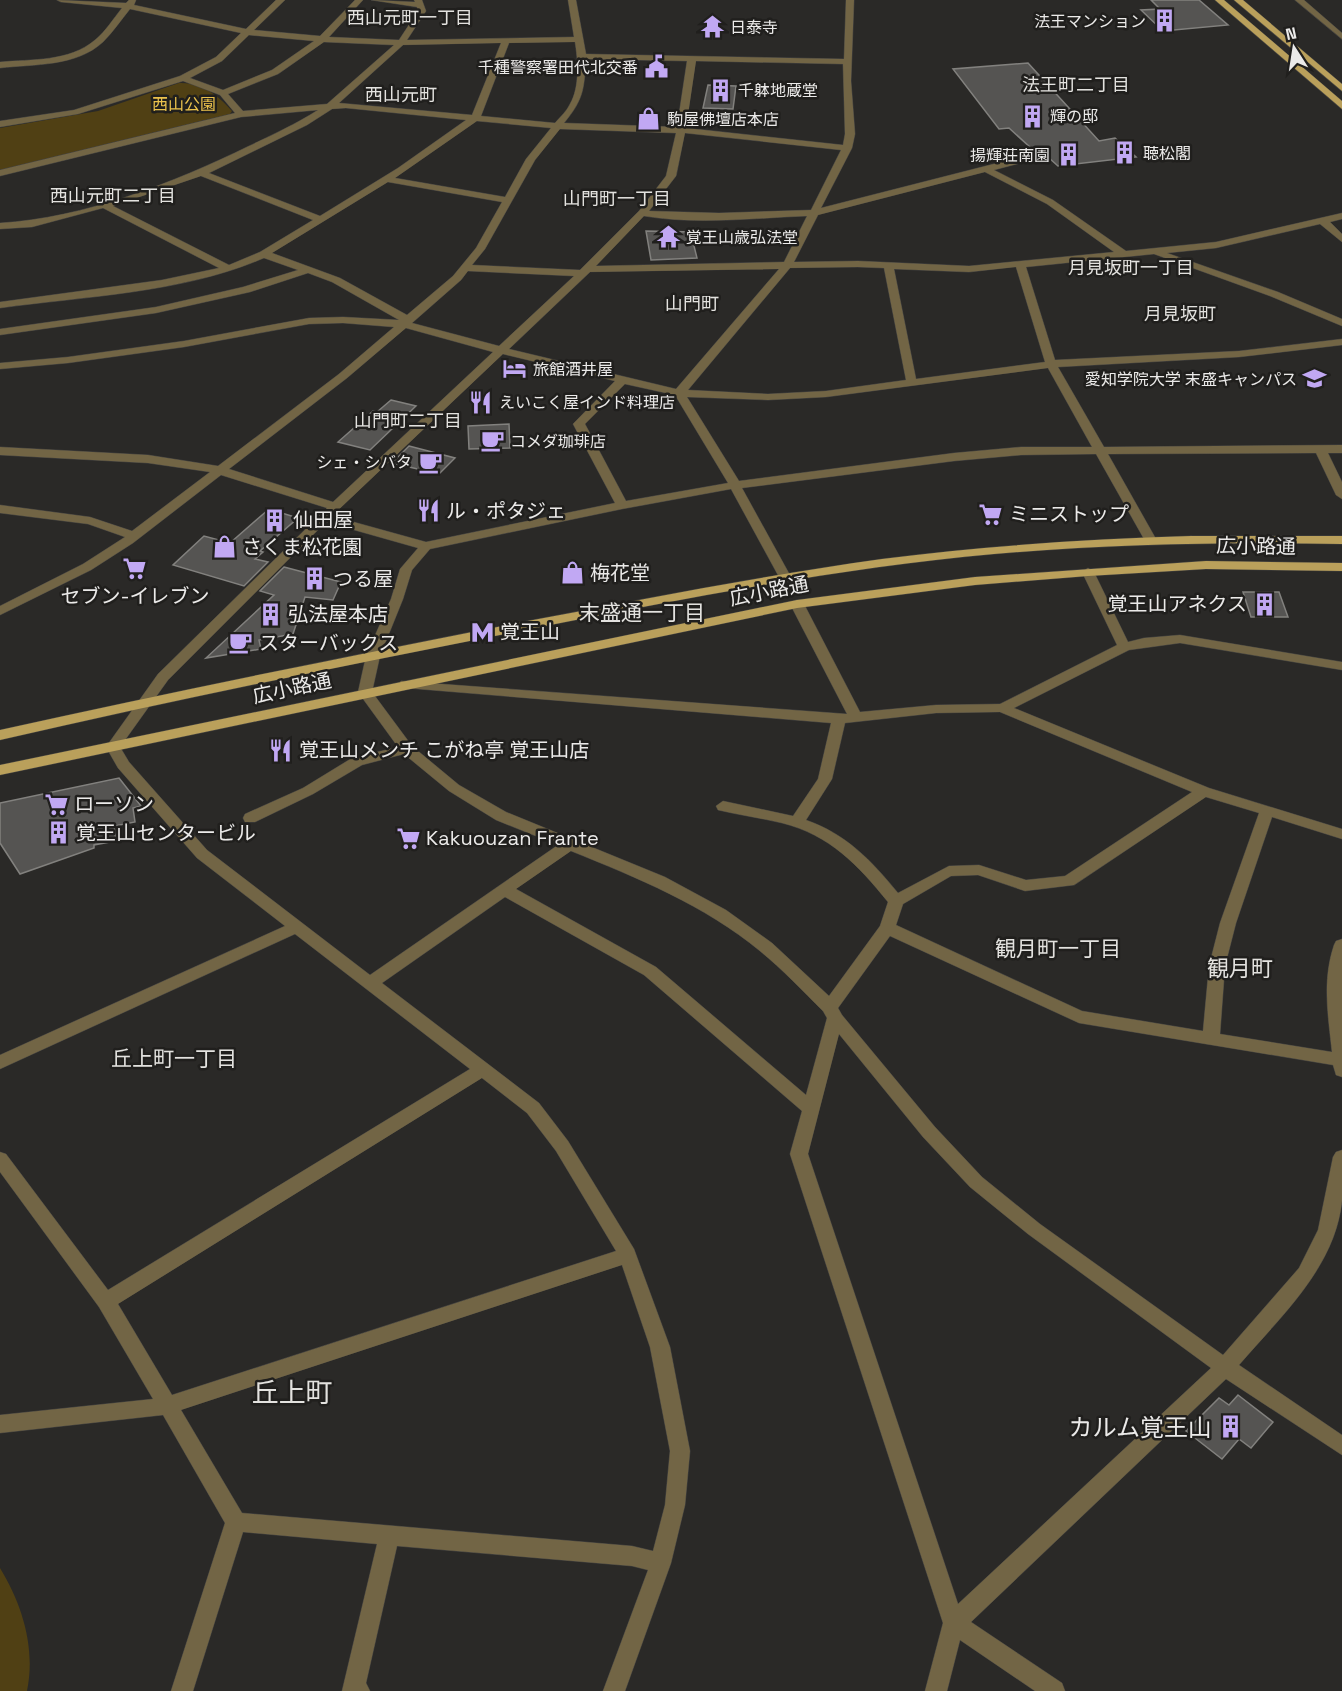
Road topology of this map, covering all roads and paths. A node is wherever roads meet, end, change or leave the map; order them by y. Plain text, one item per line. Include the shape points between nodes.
1 (61, 0) edge
2 (281, 0) edge
3 (359, 0) edge
4 (375, 0) edge
5 (572, 0) edge
6 (850, 0) edge
7 (1219, 0) edge
8 (1238, 0) edge
9 (1299, 0) edge
10 (419, 2) edge
11 (130, 3) edge
12 (247, 32) junction
13 (1342, 37) edge
14 (322, 39) junction
15 (579, 39) junction
16 (506, 40) junction
17 (400, 43) junction
18 (582, 56) junction
19 (692, 58) junction
20 (848, 62) junction
21 (0, 65) edge
22 (183, 78) junction
23 (1342, 88) edge
24 (223, 93) junction
25 (330, 106) junction
26 (1342, 106) edge
27 (241, 114) junction
28 (476, 117) junction
29 (0, 124) edge
30 (560, 126) junction
31 (681, 130) junction
32 (847, 148) junction
33 (1025, 159) dead end
34 (986, 169) junction
35 (201, 172) junction
36 (0, 173) edge
37 (387, 179) junction
38 (507, 200) junction
39 (105, 205) junction
40 (642, 213) junction
41 (813, 213) junction
42 (1342, 216) edge
43 (320, 219) junction
44 (1322, 220) junction
45 (0, 226) edge
46 (1342, 239) edge
47 (1156, 252) junction
48 (264, 254) junction
49 (1125, 255) junction
50 (788, 264) junction
51 (1020, 264) junction
52 (888, 265) junction
53 (465, 268) junction
54 (229, 269) junction
55 (307, 270) junction
56 (585, 271) junction
57 (0, 305) edge
58 (1342, 323) edge
59 (405, 324) junction
60 (0, 332) edge
61 (1342, 342) edge
62 (501, 350) junction
63 (1051, 364) junction
64 (0, 366) edge
65 (622, 380) junction
66 (912, 384) junction
67 (679, 393) junction
68 (1320, 449) junction
69 (1342, 449) edge
70 (0, 451) edge
71 (1100, 452) junction
72 (218, 470) junction
73 (735, 485) junction
74 (1342, 495) edge
75 (622, 505) junction
76 (335, 507) junction
77 (0, 509) edge
78 (324, 518) junction
79 (134, 536) junction
80 (1150, 539) junction
81 (1342, 540) edge
82 (426, 546) junction
83 (1342, 567) edge
84 (1088, 572) junction
85 (785, 577) junction
86 (797, 604) junction
87 (0, 611) edge
88 (1124, 647) junction
89 (373, 656) junction
90 (1342, 666) edge
91 (406, 684) junction
92 (364, 693) junction
93 (145, 702) junction
94 (1002, 708) junction
95 (856, 717) junction
96 (839, 719) junction
97 (0, 735) edge
98 (113, 747) junction
99 (407, 748) junction
100 (0, 770) edge
101 (1204, 791) junction
102 (723, 806) dead end
103 (1267, 811) junction
104 (250, 819) dead end
105 (797, 822) junction
106 (1342, 834) edge
107 (570, 844) junction
108 (504, 890) junction
109 (896, 901) junction
110 (297, 927) junction
111 (888, 928) junction
112 (1342, 945) edge
113 (369, 983) junction
114 (833, 1012) junction
115 (1210, 1039) junction
116 (1342, 1060) edge
117 (0, 1062) edge
118 (484, 1069) junction
119 (1342, 1070) edge
120 (811, 1109) junction
121 (1342, 1157) edge
122 (0, 1159) edge
123 (628, 1256) junction
124 (106, 1301) junction
125 (1225, 1367) junction
126 (167, 1406) junction
127 (0, 1424) edge
128 (1342, 1446) edge
129 (236, 1522) junction
130 (389, 1536) junction
131 (661, 1563) junction
132 (954, 1623) junction
133 (182, 1691) edge
134 (359, 1691) edge
135 (614, 1691) edge
136 (936, 1691) edge
137 (1053, 1691) edge

1 - 11 street
2 - 12 street
3 - 14 street
4 - 10 street
5 - 15 street
6 - 20 street
7 - 26 main road
8 - 23 main road
9 - 13 street
10 - 17 street via 422,11
11 - 12 street
11 - 21 street via 100,40 80,53
12 - 14 street
12 - 22 street via 219,59
14 - 17 street
14 - 24 street via 275,72
15 - 16 street
15 - 18 street
16 - 17 street
16 - 28 street
17 - 25 street
18 - 19 street
18 - 30 street via 580,85
19 - 20 street
19 - 31 street
20 - 32 street
22 - 24 street
22 - 29 street via 75,112
24 - 27 street
25 - 27 street
25 - 28 street
25 - 35 street via 295,128
27 - 36 street
28 - 30 street
28 - 37 street
30 - 31 street
30 - 38 street via 531,159
31 - 32 street
31 - 40 street via 671,176
32 - 41 street
33 - 34 street
34 - 41 street
34 - 49 street via 1050,202
35 - 39 street
35 - 43 street
37 - 38 street
37 - 43 street
38 - 53 street
39 - 45 street via 33,224
39 - 54 street
40 - 41 street
40 - 56 street
41 - 50 street
42 - 44 street
43 - 48 street
44 - 46 street
44 - 47 street via 1216,245
47 - 49 street
47 - 58 street
48 - 54 street
48 - 55 street
49 - 51 street
50 - 52 street
50 - 56 street
50 - 67 street
51 - 52 street via 969,269
51 - 63 street
52 - 66 street
53 - 56 street
53 - 59 street
54 - 57 street via 162,283
55 - 59 street via 346,285 403,317
55 - 60 street via 236,292 156,310
56 - 62 street
59 - 62 street
59 - 64 street via 309,321 184,344
59 - 72 street
61 - 63 street via 1239,354
62 - 65 street
62 - 76 street
63 - 66 street
63 - 71 street
65 - 67 street
65 - 75 street via 579,424
66 - 67 street via 768,397
67 - 73 street
68 - 69 street
68 - 71 street
68 - 74 street
70 - 72 street via 148,459
71 - 73 street via 1010,452
71 - 80 street
72 - 76 street
72 - 79 street
73 - 75 street
73 - 85 street
75 - 82 street
76 - 78 street
77 - 79 street via 90,521
78 - 82 street
78 - 93 street via 163,677
79 - 87 street via 87,567
80 - 81 main road, 広小路通
80 - 85 main road, 広小路通 via 943,555
82 - 89 street via 406,569
83 - 84 main road, 広小路通 via 1206,566
84 - 86 main road, 広小路通
84 - 88 street
85 - 89 main road, 広小路通
86 - 91 main road, 広小路通
86 - 95 street
88 - 90 street via 1180,639
88 - 94 street
89 - 92 street
89 - 93 main road, 広小路通
91 - 92 main road, 広小路通
91 - 96 street
92 - 98 main road, 広小路通
92 - 99 street
93 - 97 main road, 広小路通
93 - 98 street
94 - 95 street via 936,709
94 - 101 street
95 - 96 street
96 - 105 street via 825,779
98 - 100 main road, 広小路通
98 - 110 street via 123,765 202,854
99 - 104 street via 357,761 308,791
99 - 107 street via 454,788 501,816
101 - 103 street
101 - 109 street via 1070,881 1025,886 979,870 950,871
102 - 105 street
103 - 106 street
103 - 115 street via 1227,923 1217,966
105 - 109 street via 839,841
107 - 108 street
107 - 114 street via 660,881 720,914 765,947
108 - 113 street
108 - 120 street via 650,971
109 - 111 street
110 - 113 street
110 - 117 street
111 - 114 street
111 - 115 street via 1079,1017
112 - 116 street via 1335,961 1335,994
113 - 118 street
114 - 120 street
114 - 125 street via 929,1132 976,1182 1034,1229
115 - 116 street
116 - 119 street
118 - 123 street via 533,1108 562,1146
118 - 124 street
120 - 132 street via 799,1154
121 - 125 street via 1327,1230 1306,1274
122 - 124 street
123 - 126 street
123 - 131 street via 660,1347 680,1451 675,1505
124 - 126 street
125 - 128 street
125 - 132 street
126 - 127 street
126 - 129 street
129 - 130 street
129 - 133 street
130 - 131 street via 632,1556
130 - 134 street via 353,1690
131 - 135 street
132 - 136 street
132 - 137 street

